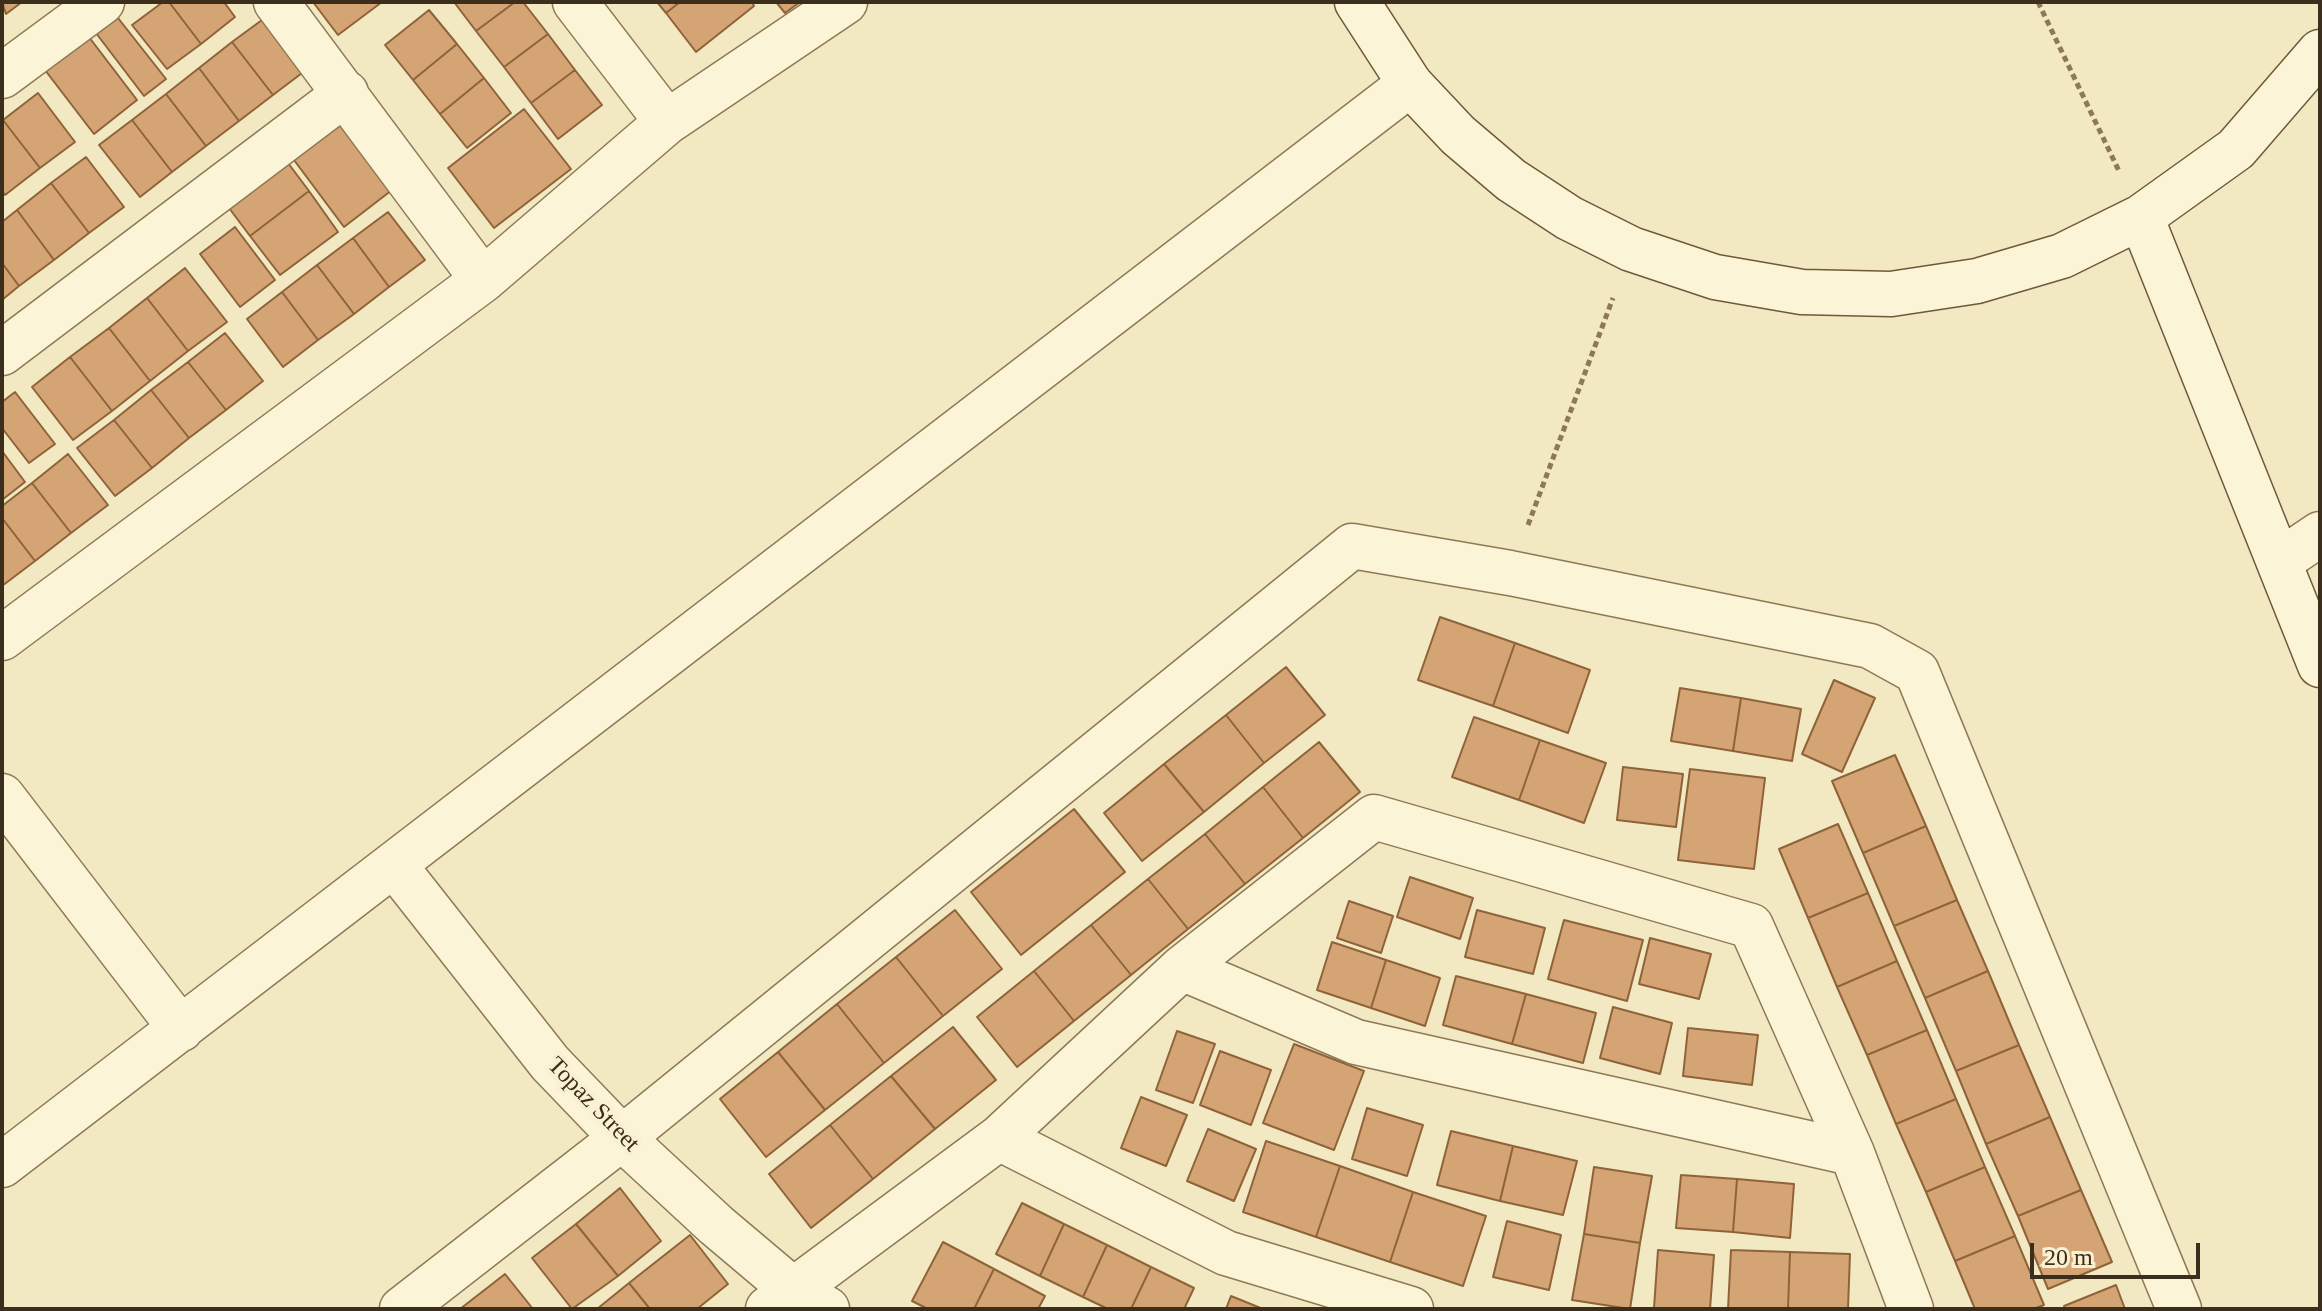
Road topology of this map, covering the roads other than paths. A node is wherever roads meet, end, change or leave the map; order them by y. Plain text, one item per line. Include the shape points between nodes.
1 (102, 2) edge
2 (276, 2) edge
3 (575, 2) edge
4 (845, 2) edge
5 (1357, 2) edge
6 (2320, 52) edge
7 (2, 76) edge
8 (1410, 84) junction
9 (346, 93) junction
10 (667, 122) junction
11 (2141, 217) junction
12 (483, 280) junction
13 (2, 353) edge
14 (2320, 534) edge
15 (2280, 561) junction
16 (2, 638) edge
17 (2320, 665) edge
18 (2, 796) edge
19 (395, 866) junction
20 (1182, 968) junction
21 (181, 1029) junction
22 (622, 1138) junction
23 (999, 1138) junction
24 (1852, 1153) junction
25 (2, 1165) edge
26 (796, 1303) edge
27 (402, 1309) edge
28 (1411, 1309) edge
29 (1911, 1309) edge
30 (2179, 1309) edge

1 - 7 street
2 - 9 street
3 - 10 street
4 - 10 street
5 - 8 street
6 - 11 street via 2236,149
8 - 11 street via 1511,180 1569,218 1631,249 1715,277 1802,292 1891,294 1977,281 2062,256
8 - 19 street
9 - 12 street
9 - 13 street
10 - 12 street
11 - 15 street
12 - 16 street
14 - 15 street
15 - 17 street
18 - 21 street
19 - 21 street
19 - 22 street, Topaz Street via 550,1063
20 - 23 street
20 - 24 street via 1356,1042
20 - 24 street via 1374,817 1751,926
21 - 25 street
22 - 26 street, Topaz Street
22 - 27 street
22 - 30 street via 1352,546 1870,646 1917,672
23 - 26 street
23 - 28 street via 1226,1253
24 - 29 street

